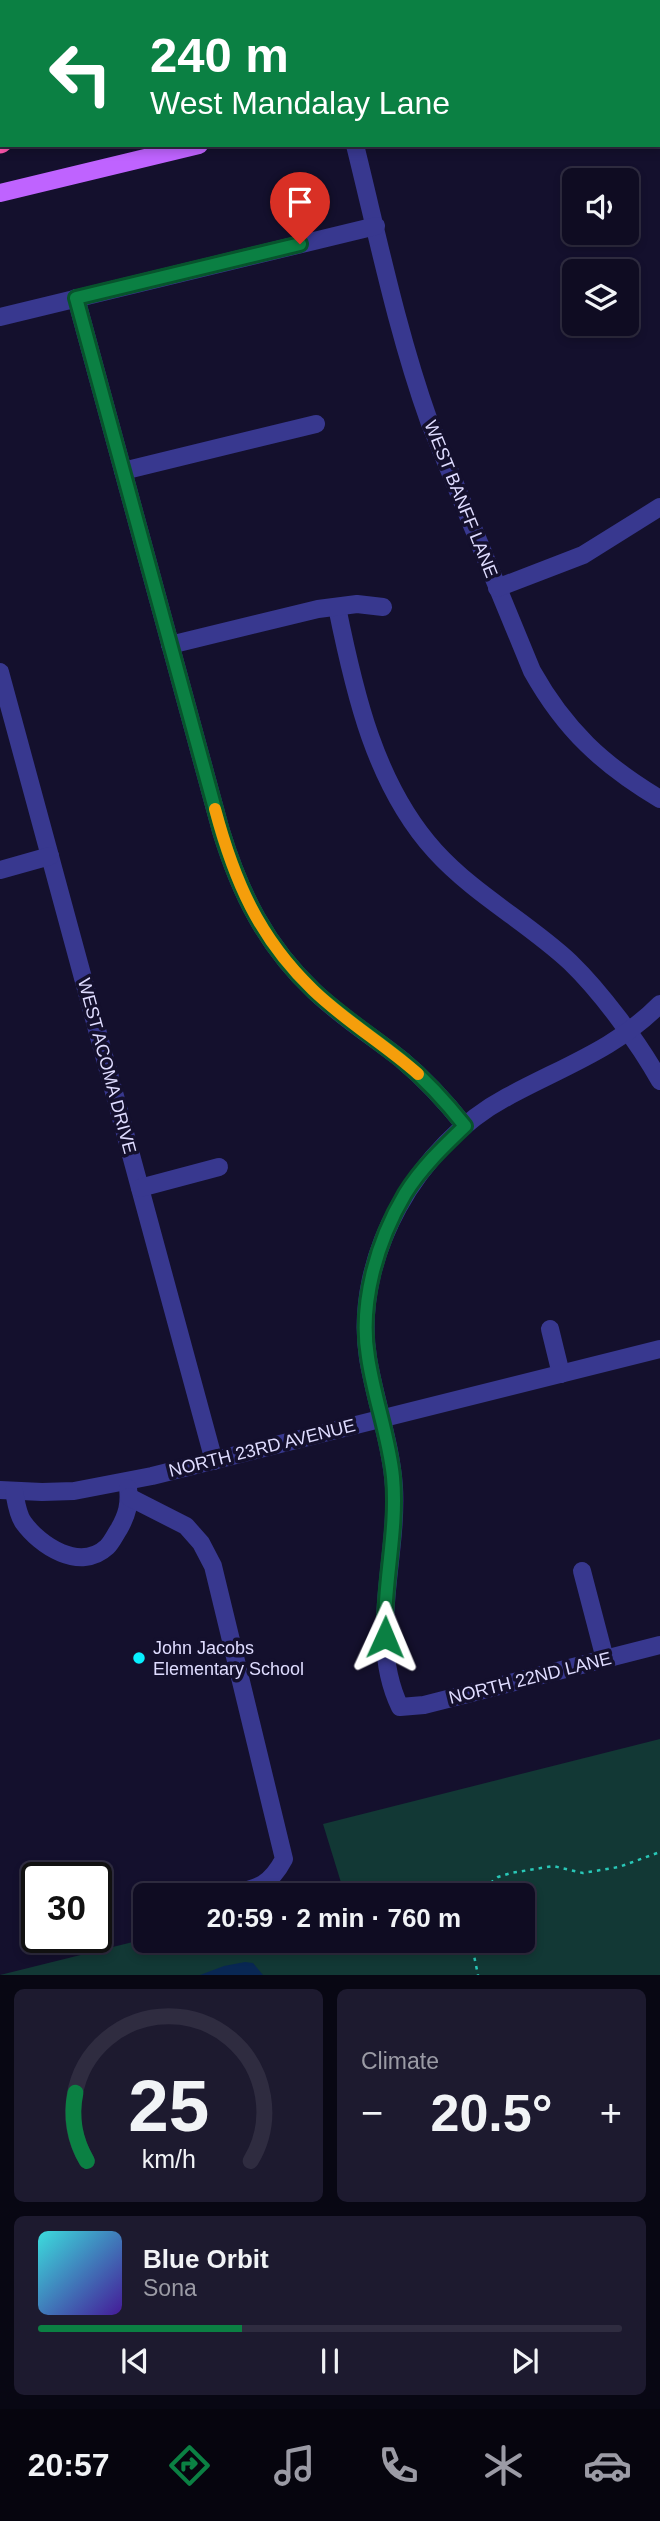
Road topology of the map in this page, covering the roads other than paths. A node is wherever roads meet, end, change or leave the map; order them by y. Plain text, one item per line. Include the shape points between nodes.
1 (191, 147) edge
2 (356, 147) edge
3 (0, 193) edge
4 (376, 226) junction
5 (76, 298) junction
6 (0, 317) edge
7 (316, 424) dead end
8 (123, 471) junction
9 (660, 507) edge
10 (497, 588) junction
11 (337, 607) junction
12 (383, 607) dead end
13 (170, 645) junction
14 (0, 672) edge
15 (660, 799) edge
16 (50, 856) junction
17 (0, 870) edge
18 (660, 1004) edge
19 (628, 1033) junction
20 (660, 1081) edge
21 (465, 1126) junction
22 (219, 1167) dead end
23 (139, 1188) junction
24 (550, 1329) dead end
25 (660, 1349) edge
26 (561, 1374) junction
27 (381, 1419) junction
28 (214, 1461) junction
29 (128, 1489) junction
30 (7, 1490) edge
31 (582, 1571) dead end
32 (660, 1645) edge
33 (605, 1659) junction
34 (266, 1883) edge

1 - 3 main road
2 - 4 street, WEST BANFF LANE
4 - 5 street
4 - 10 street, WEST BANFF LANE via 414,380
5 - 6 street
5 - 8 street
7 - 8 street
8 - 13 street
9 - 10 street via 583,555
10 - 15 street, WEST BANFF LANE via 532,671 567,724 603,761
11 - 12 street
11 - 13 street
11 - 19 street via 376,754 421,834 478,891 569,962
13 - 21 street via 229,856 262,928 313,990 418,1073
14 - 16 street, WEST ACOMA DRIVE
16 - 17 street
16 - 23 street, WEST ACOMA DRIVE
18 - 19 street
19 - 20 street
19 - 21 street via 505,1097
21 - 27 street via 405,1194 377,1256 367,1317 367,1355
22 - 23 street
23 - 28 street, WEST ACOMA DRIVE
24 - 26 street
25 - 26 street, NORTH 23RD AVENUE
26 - 27 street, NORTH 23RD AVENUE
27 - 28 street, NORTH 23RD AVENUE
27 - 33 street, NORTH 22ND LANE via 394,1493 386,1654 390,1687 400,1707 424,1705
28 - 29 street, NORTH 23RD AVENUE
29 - 30 street, NORTH 23RD AVENUE
29 - 30 street via 128,1514 108,1546 81,1558 62,1554 34,1533
29 - 34 street via 186,1526 213,1566 284,1859
31 - 33 street
32 - 33 street, NORTH 22ND LANE

